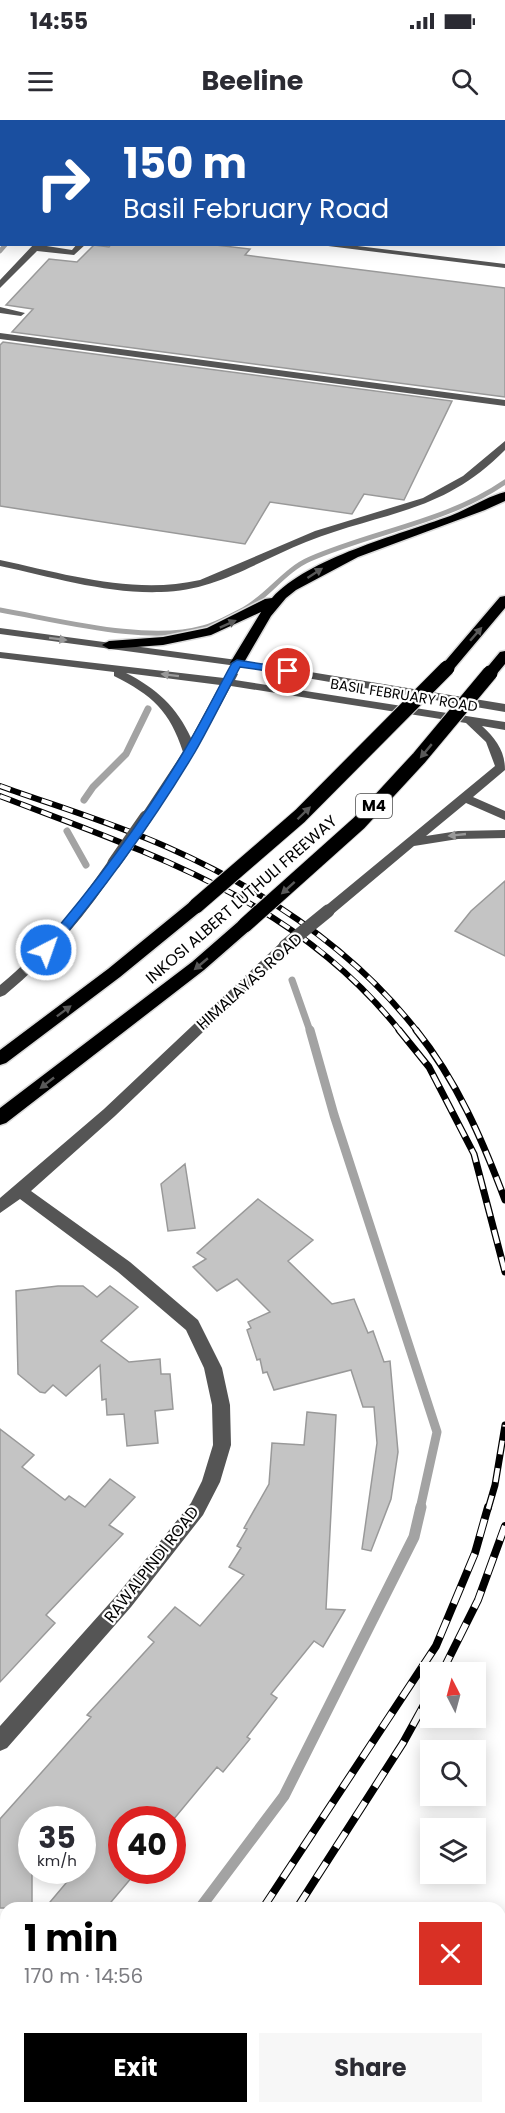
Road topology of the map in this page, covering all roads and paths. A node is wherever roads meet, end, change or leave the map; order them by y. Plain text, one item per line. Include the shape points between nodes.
1 (37, 246) edge
2 (80, 246) edge
3 (333, 246) edge
4 (505, 266) edge
5 (0, 285) edge
6 (0, 310) edge
7 (21, 313) dead end
8 (0, 336) edge
9 (505, 403) edge
10 (505, 444) edge
11 (505, 496) edge
12 (0, 563) edge
13 (281, 595) junction
14 (505, 600) edge
15 (0, 631) edge
16 (109, 645) junction
17 (0, 655) edge
18 (505, 655) edge
19 (237, 663) junction
20 (104, 668) junction
21 (228, 682) junction
22 (505, 708) edge
23 (469, 720) junction
24 (505, 726) edge
25 (189, 752) junction
26 (504, 765) edge
27 (465, 798) junction
28 (505, 816) edge
29 (505, 834) edge
30 (410, 843) junction
31 (0, 992) edge
32 (0, 1059) edge
33 (0, 1118) edge
34 (20, 1191) junction
35 (0, 1207) edge
36 (0, 1741) edge

1 - 2 street via 74,253
1 - 5 street
3 - 4 street
6 - 7 street
8 - 9 street
10 - 12 street via 485,465 440,495 317,533 221,577 189,587 130,588
13 -> 11 highway via 330,564
16 -> 13 highway via 211,631
13 - 19 highway via 260,621
32 -> 14 highway, INKOSI ALBERT LUTHULI FREEWAY / M4, bridge via 114,973 308,808 447,668
15 -> 16 street, BASIL FEBRUARY ROAD
16 - 19 street, BASIL FEBRUARY ROAD
17 - 20 street, BASIL FEBRUARY ROAD
18 -> 33 highway, INKOSI ALBERT LUTHULI FREEWAY / M4, bridge via 359,823 189,973
19 - 21 street
19 - 22 street, BASIL FEBRUARY ROAD
21 -> 20 street, BASIL FEBRUARY ROAD
20 - 25 street via 139,684 174,714
21 - 23 street, BASIL FEBRUARY ROAD
21 - 25 street
23 - 24 street, BASIL FEBRUARY ROAD
23 - 26 street via 491,741
25 - 31 street, bridge via 84,906 33,965
26 - 27 street, HIMALAYAS ROAD
27 - 28 street
27 - 30 street, HIMALAYAS ROAD
29 -> 30 street via 458,835
30 - 34 street, HIMALAYAS ROAD, bridge via 285,946 96,1127
34 - 35 street, HIMALAYAS ROAD
34 - 36 street, RAWALPINDI ROAD via 124,1267 192,1325 213,1368 221,1405 222,1445 211,1482 196,1509 124,1601

